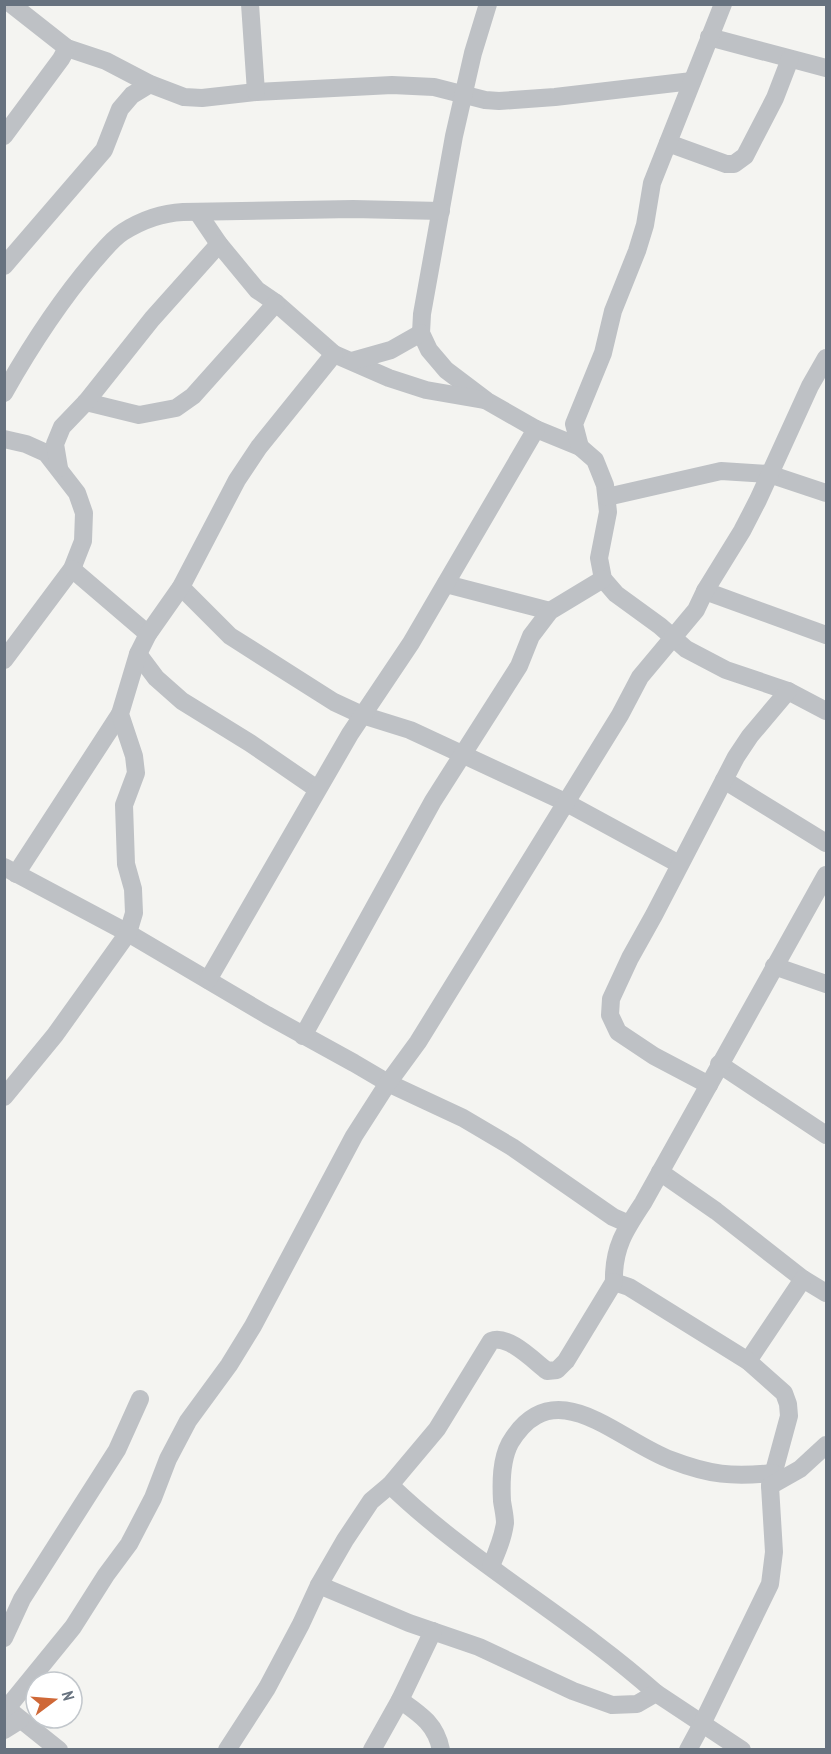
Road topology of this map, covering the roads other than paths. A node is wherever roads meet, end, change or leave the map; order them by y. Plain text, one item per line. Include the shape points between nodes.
1 (11, 4) edge
2 (250, 4) edge
3 (488, 4) edge
4 (723, 4) edge
5 (709, 37) junction
6 (67, 48) junction
7 (790, 59) junction
8 (826, 68) edge
9 (692, 81) junction
10 (150, 84) junction
11 (256, 92) junction
12 (464, 94) junction
13 (4, 136) edge
14 (668, 143) junction
15 (441, 211) junction
16 (198, 213) junction
17 (219, 244) junction
18 (4, 266) edge
19 (276, 303) junction
20 (421, 333) junction
21 (334, 354) junction
22 (826, 358) edge
23 (352, 361) junction
24 (4, 393) edge
25 (488, 401) junction
26 (86, 402) junction
27 (574, 424) junction
28 (536, 429) junction
29 (555, 437) junction
30 (4, 439) edge
31 (580, 447) junction
32 (59, 468) junction
33 (769, 474) junction
34 (826, 493) edge
35 (607, 497) junction
36 (72, 569) junction
37 (603, 579) junction
38 (446, 584) junction
39 (181, 587) junction
40 (705, 591) junction
41 (550, 611) junction
42 (148, 634) junction
43 (826, 635) edge
44 (672, 637) junction
45 (138, 654) junction
46 (4, 660) edge
47 (788, 692) junction
48 (826, 711) edge
49 (120, 714) junction
50 (362, 715) junction
51 (462, 755) junction
52 (724, 780) junction
53 (317, 789) junction
54 (565, 802) junction
55 (826, 843) edge
56 (679, 864) junction
57 (10, 870) edge
58 (826, 875) edge
59 (128, 933) junction
60 (774, 966) junction
61 (208, 980) junction
62 (826, 984) edge
63 (303, 1036) junction
64 (719, 1064) junction
65 (388, 1083) junction
66 (709, 1084) junction
67 (4, 1097) edge
68 (826, 1135) edge
69 (660, 1172) junction
70 (629, 1224) junction
71 (803, 1279) junction
72 (614, 1282) junction
73 (826, 1293) edge
74 (748, 1361) junction
75 (140, 1399) dead end
76 (826, 1445) edge
77 (772, 1480) junction
78 (390, 1485) junction
79 (491, 1566) junction
80 (319, 1585) junction
81 (434, 1631) junction
82 (4, 1638) edge
83 (656, 1693) junction
84 (400, 1700) junction
85 (10, 1711) edge
86 (702, 1724) junction
87 (4, 1730) edge
88 (59, 1749) edge
89 (227, 1749) edge
90 (372, 1749) edge
91 (441, 1749) edge
92 (688, 1749) edge
93 (742, 1749) edge

1 - 6 street
2 - 11 street
3 - 12 street
4 - 5 street
5 - 7 street
5 - 9 street
6 - 10 street via 106,61
6 - 13 street
7 - 8 street
7 - 14 street via 776,98 739,162 726,164
9 - 12 street via 555,98 500,101
9 - 14 street
10 - 11 street via 184,97
10 - 18 street via 132,95 120,109 104,150
11 - 12 street via 392,85 434,87
12 - 15 street
14 - 27 street via 652,183 645,225 613,311 603,353
15 - 16 street
15 - 20 street
16 - 17 street
16 - 24 street via 169,212 152,217 111,242 64,300
17 - 19 street via 257,290
17 - 26 street
19 - 21 street
19 - 26 street via 193,396 176,408 139,415
20 - 23 street via 391,350
20 - 25 street via 446,370
21 - 23 street
21 - 39 street via 237,480
22 - 33 street
23 - 25 street via 426,390
25 - 28 street
26 - 32 street via 62,427 55,444
27 - 29 street
27 - 31 street
28 - 29 street
28 - 38 street
29 - 31 street
30 - 32 street via 46,453
31 - 35 street via 595,460
32 - 36 street via 77,493 84,513 83,541
33 - 34 street
33 - 35 street via 721,471
33 - 40 street via 742,531
35 - 37 street via 599,558
36 - 42 street
36 - 46 street
37 - 41 street
37 - 44 street via 616,594
38 - 41 street
38 - 50 street
39 - 42 street
39 - 50 street via 230,636 333,702
40 - 43 street
40 - 44 street via 696,610
41 - 51 street via 531,636 519,666
42 - 45 street
44 - 47 street via 726,670
44 - 54 street via 640,677
45 - 49 street
45 - 53 street via 156,678 182,701
47 - 48 street
47 - 52 street via 750,736
49 - 57 street
49 - 59 street via 136,773 124,805 126,864 134,913
50 - 51 street via 410,730
50 - 53 street
51 - 54 street
51 - 63 street
52 - 55 street
52 - 56 street
53 - 61 street
54 - 56 street
54 - 65 street via 418,1042
56 - 66 street via 611,999 610,1015 618,1032
57 - 59 street
58 - 60 street
59 - 61 street
59 - 67 street via 55,1035
60 - 62 street
60 - 64 street
61 - 63 street
63 - 65 street
64 - 66 street
64 - 68 street
65 - 70 street via 463,1118
65 - 85 street via 354,1136 253,1326 188,1421 129,1544
66 - 69 street
69 - 70 street
69 - 71 street
70 - 72 street via 616,1251
71 - 73 street
71 - 74 street
72 - 74 street via 629,1287
72 - 78 street via 557,1370 547,1371 507,1341 491,1341 437,1429
74 - 77 street via 784,1393 788,1404 789,1416
75 - 82 street via 117,1450 22,1599
76 - 77 street via 800,1469
77 - 79 street via 710,1474 669,1460 588,1416 566,1409 540,1412 526,1421 509,1445 501,1473 505,1521
77 - 86 street via 774,1551 770,1584
78 - 79 street
78 - 80 street via 371,1501
79 - 83 street
80 - 81 street
80 - 89 street via 267,1688
81 - 83 street via 612,1705 637,1704
81 - 84 street
83 - 86 street
84 - 90 street
84 - 91 street via 427,1719
85 - 87 street
85 - 88 street
86 - 92 street
86 - 93 street

